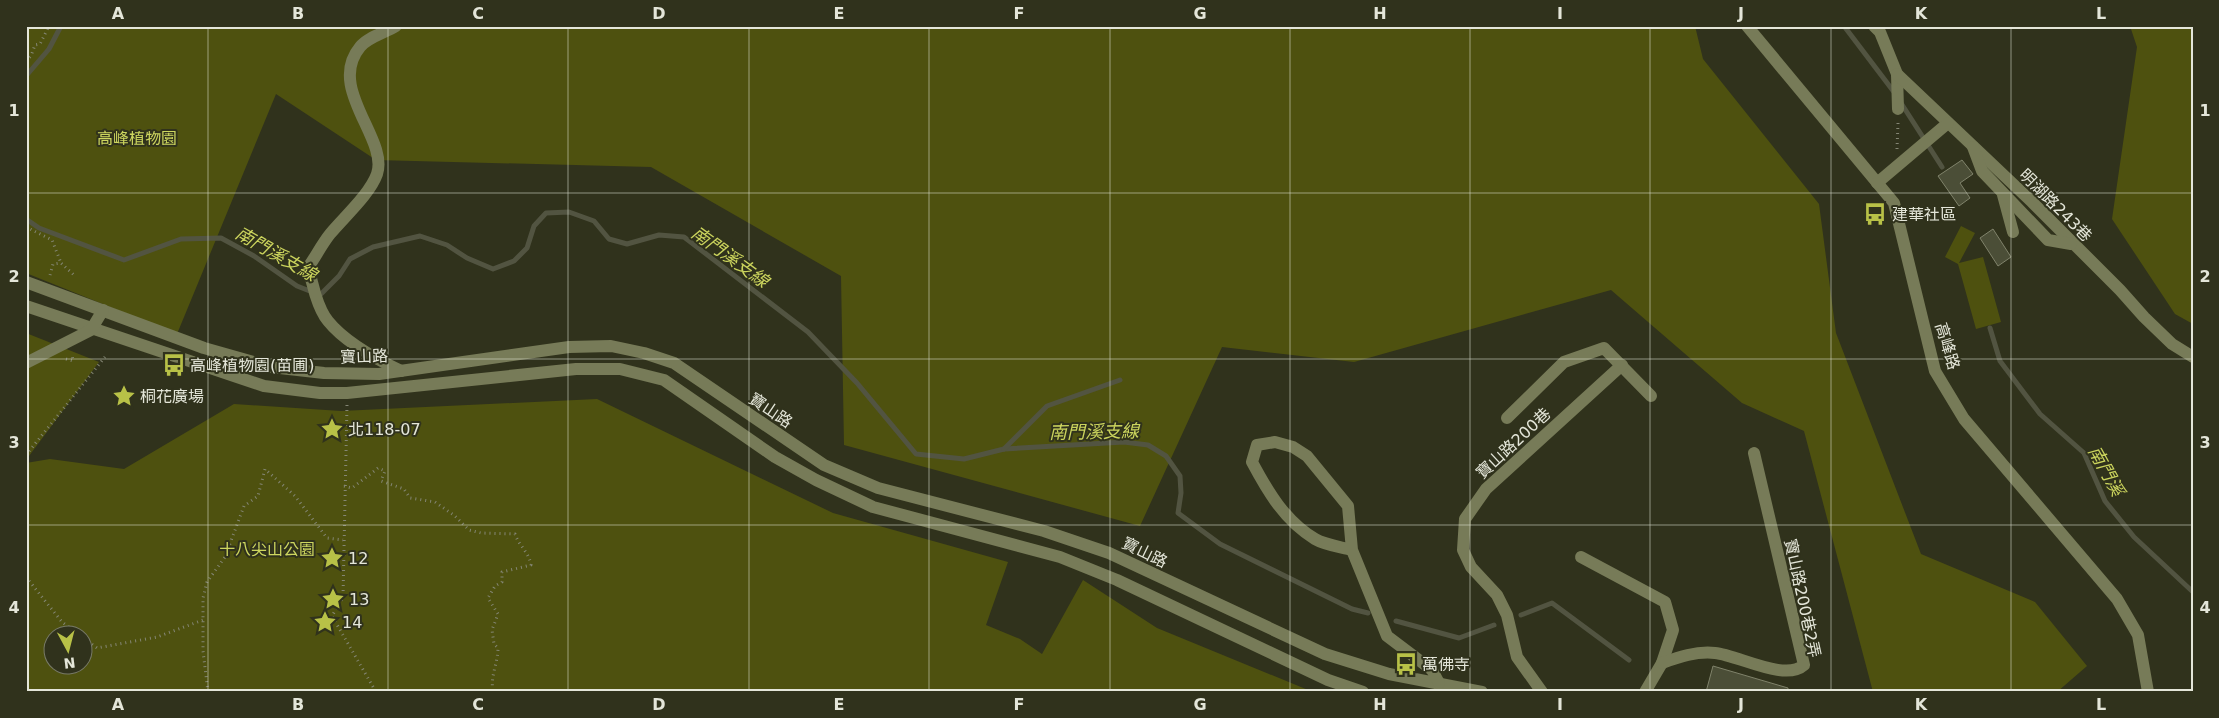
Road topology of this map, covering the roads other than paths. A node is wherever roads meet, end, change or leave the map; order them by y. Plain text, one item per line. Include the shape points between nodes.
1 (396, 26) edge
2 (1747, 26) edge
3 (1881, 28) edge
4 (1897, 74) junction
5 (1898, 110) road end
6 (1948, 123) junction
7 (1972, 144) junction
8 (1877, 183) junction
9 (2002, 193) junction
10 (2013, 232) dead end
11 (2071, 244) junction
12 (26, 282) edge
13 (26, 306) edge
14 (103, 310) junction
15 (91, 330) junction
16 (2193, 357) edge
17 (26, 363) edge
18 (1622, 365) junction
19 (401, 370) junction
20 (1652, 396) dead end
21 (1507, 418) dead end
22 (1754, 453) dead end
23 (1352, 550) junction
24 (1581, 557) dead end
25 (1662, 663) junction
26 (1439, 684) junction
27 (1363, 692) edge
28 (1482, 692) edge
29 (1542, 692) edge
30 (1645, 692) edge
31 (2148, 692) edge

1 - 19 street via 361,46 350,70 354,98 378,161 377,173 309,266 311,284 327,321 370,356
2 - 8 street, 高峰路
3 - 4 street
4 - 5 street
4 - 6 street, 明湖路243巷
6 - 7 street, 明湖路243巷
6 - 8 street
7 - 9 street via 1982,172
7 - 11 street, 明湖路243巷
8 - 31 street, 高峰路 via 1894,203 1935,371 1964,419 2117,599 2138,635
9 - 10 street
9 - 11 street via 2048,240
11 - 16 street, 明湖路243巷 via 2172,344
12 - 14 street, 寶山路
13 - 15 street, 寶山路
14 - 15 street
14 - 19 street, 寶山路 via 204,348 272,367 324,373 379,374
15 - 17 street
15 - 27 street, 寶山路 via 264,386 320,393 347,393 576,369 620,369 664,380 775,457 873,507 1060,557 1117,580 1328,680
18 - 20 street, 寶山路200巷
18 - 21 street, 寶山路200巷 via 1604,348 1564,362
18 - 29 street, 寶山路200巷 via 1486,489 1465,519 1463,550 1471,567 1498,595 1518,657
19 - 26 street, 寶山路 via 569,347 611,346 644,353 674,363 824,465 878,488 1044,531 1109,553 1325,654 1389,674
22 - 25 street, 寶山路200巷2弄 via 1804,665 1798,670 1785,672 1715,652 1688,654
23 - 23 street via 1348,506 1307,456 1293,447 1275,442 1257,445 1252,462 1270,496 1290,519 1316,540
23 - 26 street via 1387,636 1432,670
24 - 25 street via 1665,602 1673,630
25 - 30 street
26 - 28 street, 寶山路

